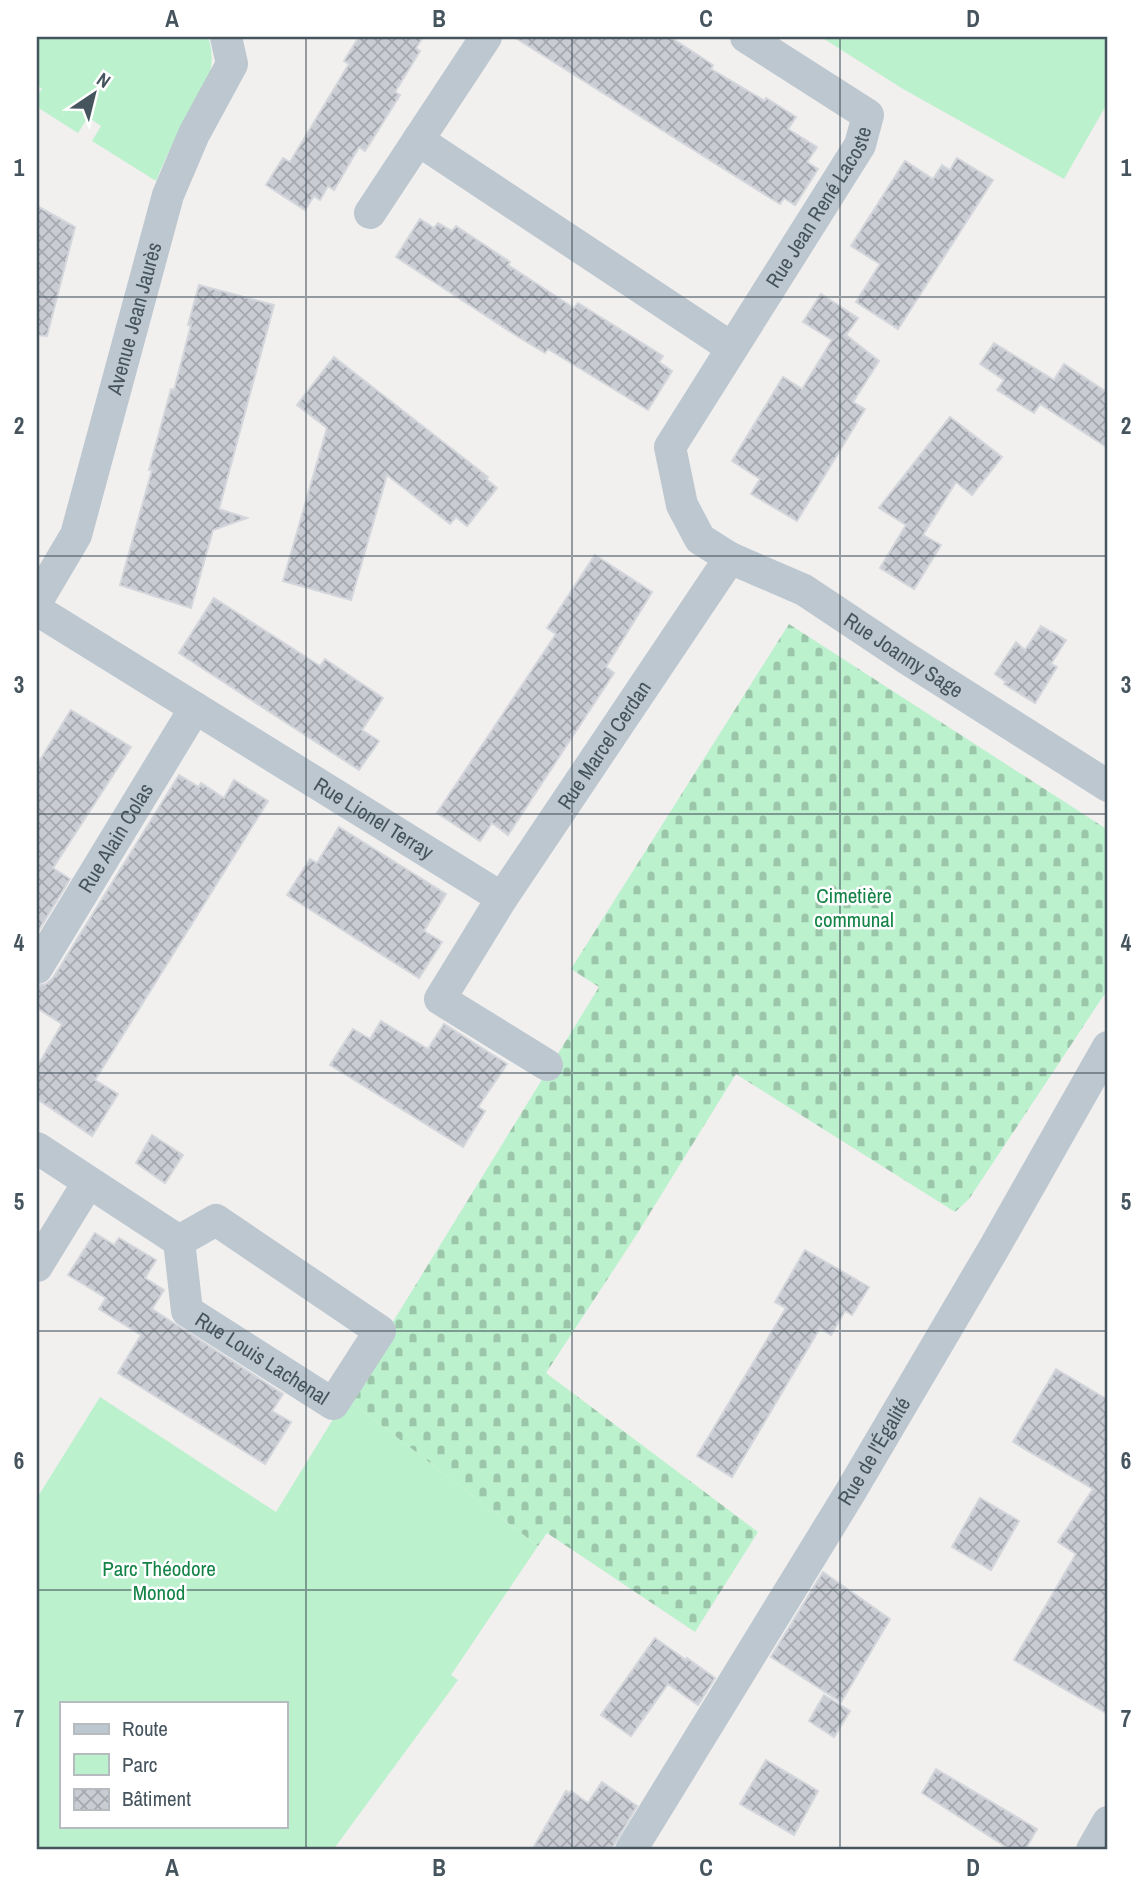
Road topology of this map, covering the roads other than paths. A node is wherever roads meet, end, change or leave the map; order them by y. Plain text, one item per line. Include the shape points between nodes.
1 (226, 37) edge
2 (486, 37) edge
3 (746, 37) edge
4 (418, 140) junction
5 (370, 213) dead end
6 (732, 348) junction
7 (730, 558) junction
8 (37, 601) edge
9 (37, 610) edge
10 (195, 708) junction
11 (1108, 786) edge
12 (502, 898) junction
13 (37, 968) edge
14 (1108, 1047) edge
15 (547, 1065) dead end
16 (37, 1149) edge
17 (88, 1183) junction
18 (179, 1241) junction
19 (37, 1266) edge
20 (1108, 1822) edge
21 (631, 1850) edge
22 (1092, 1850) edge

1 - 8 street, Avenue Jean Jaurès via 232,64 168,195 76,535
2 - 4 street
3 - 6 street, Rue Jean René Lacoste via 868,115 860,145
4 - 5 street
4 - 6 street
6 - 7 street, Rue Jean René Lacoste via 670,447 682,505 700,538
7 - 11 street, Rue Joanny Sage via 804,590
7 - 12 street, Rue Marcel Cerdan
9 - 10 street, Rue Lionel Terray
10 - 12 street, Rue Lionel Terray
10 - 13 street, Rue Alain Colas
12 - 15 street via 440,999
14 - 21 street, Rue de l'Égalité via 851,1491
16 - 17 street
17 - 18 street
17 - 19 street
18 - 18 street, Rue Louis Lachenal via 216,1220 380,1331 333,1404 187,1311
20 - 22 street

